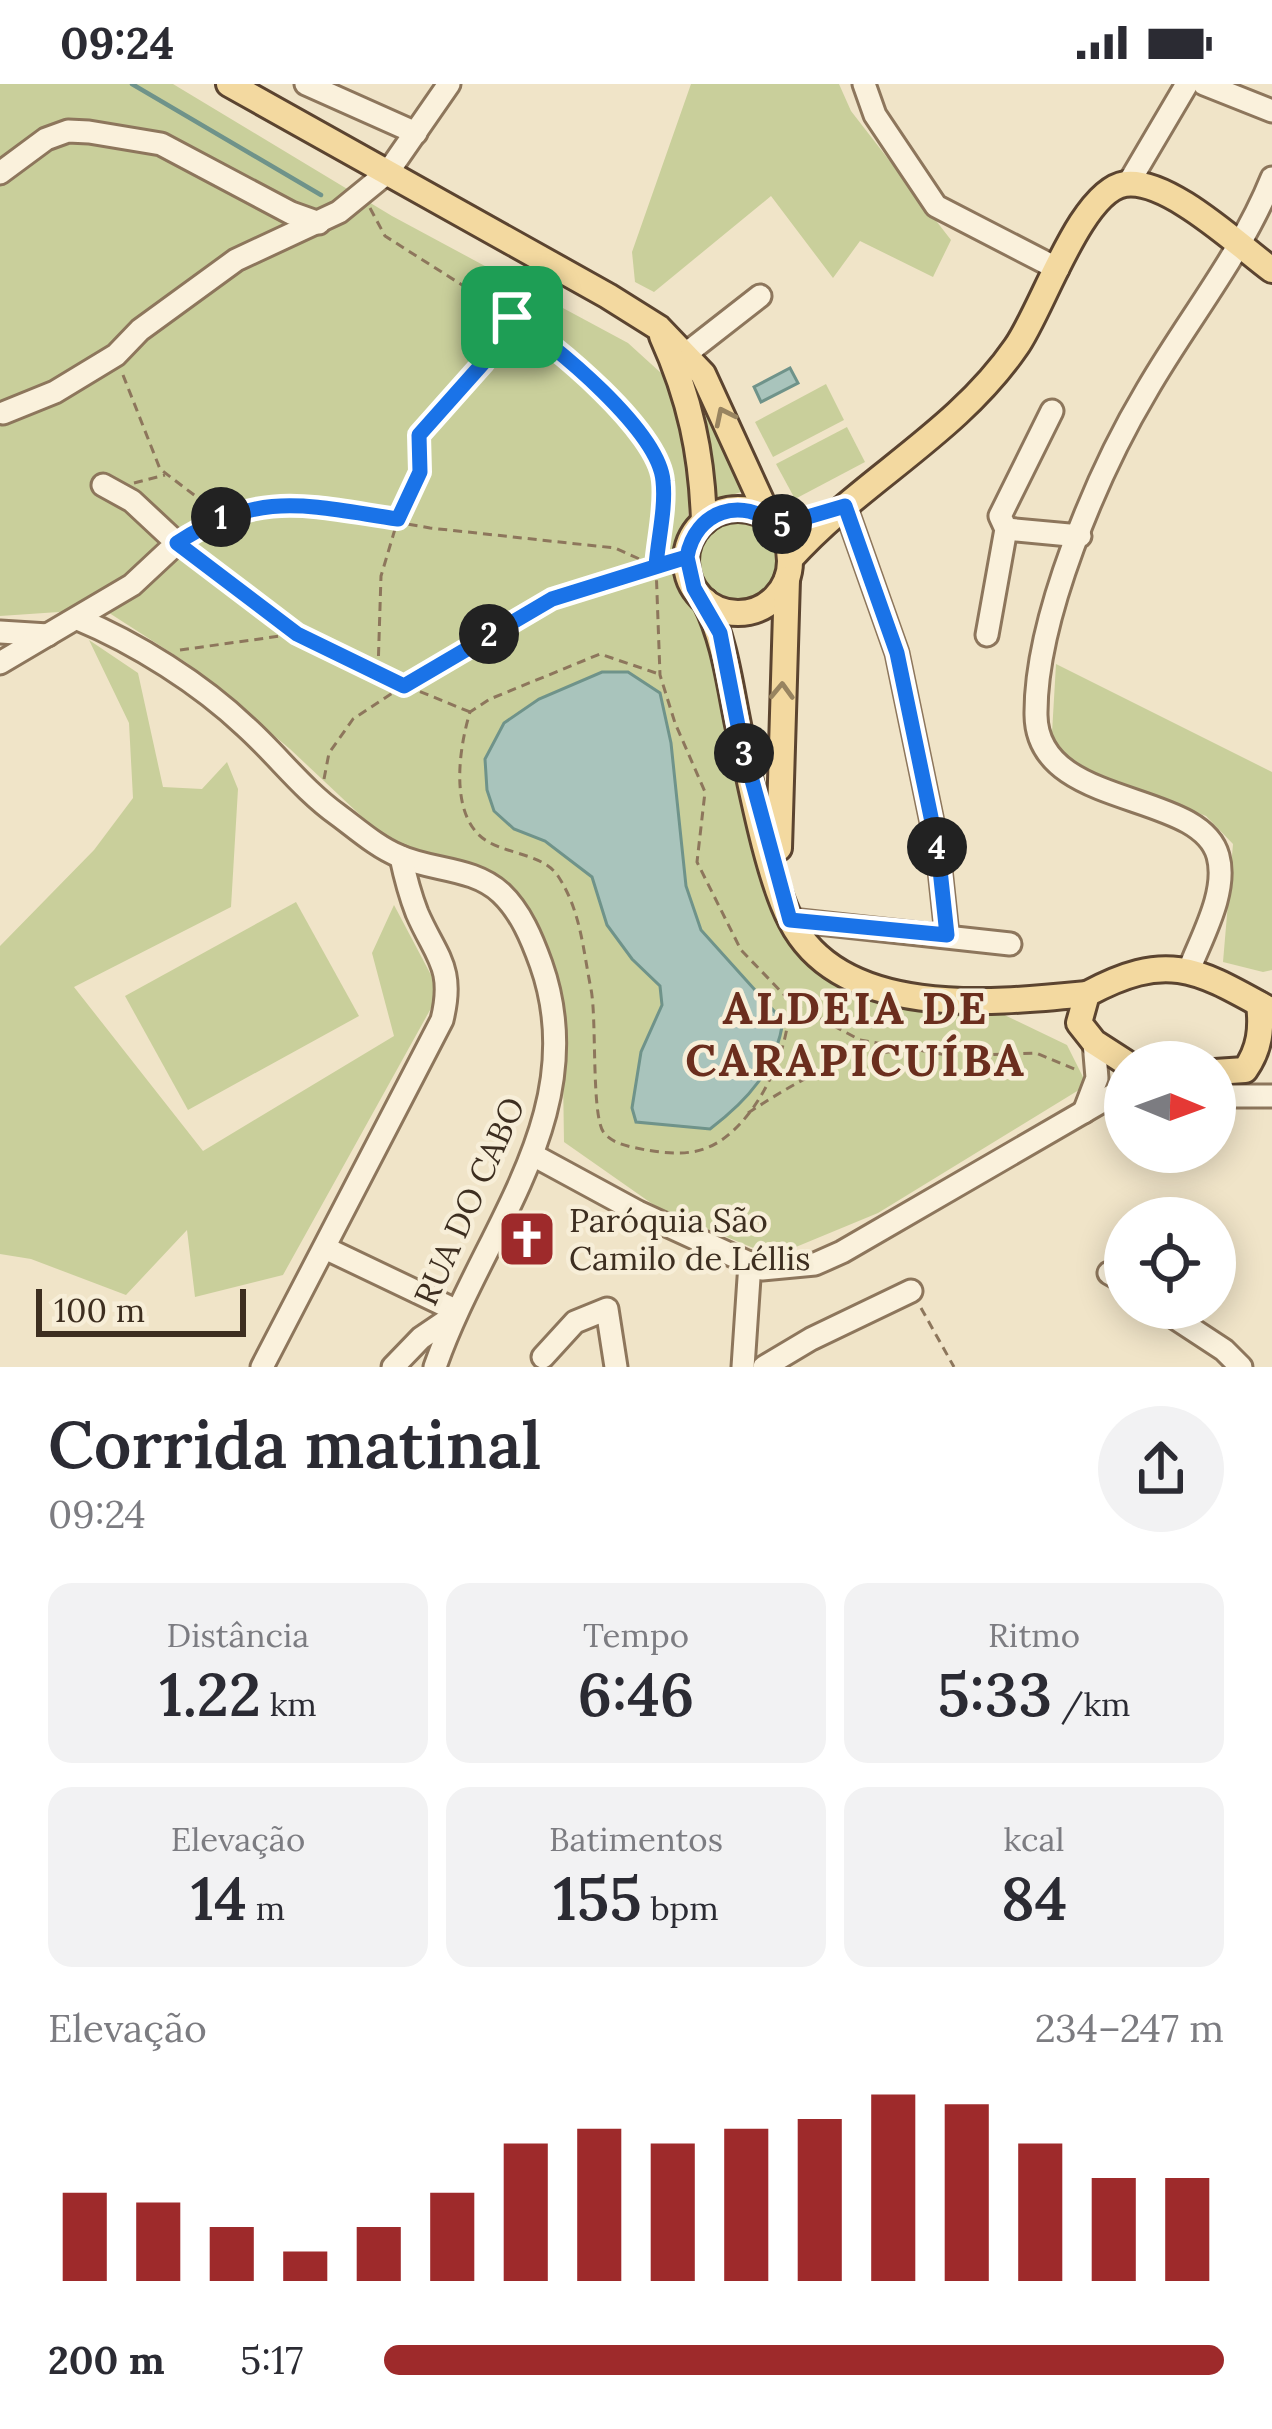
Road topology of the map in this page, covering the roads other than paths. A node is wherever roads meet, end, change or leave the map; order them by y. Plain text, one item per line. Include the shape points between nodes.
1 (229, 84) edge
2 (306, 84) edge
3 (449, 84) edge
4 (864, 84) edge
5 (1187, 84) edge
6 (1204, 84) edge
7 (1272, 111) edge
8 (416, 133) junction
9 (388, 172) junction
10 (0, 173) edge
11 (1272, 178) edge
12 (1128, 184) junction
13 (319, 223) junction
14 (1240, 246) junction
15 (1058, 269) junction
16 (1272, 270) edge
17 (760, 296) dead end
18 (659, 328) junction
19 (687, 353) junction
20 (1052, 411) dead end
21 (3, 412) edge
22 (105, 486) road end
23 (840, 509) junction
24 (704, 522) junction
25 (773, 522) junction
26 (1006, 529) junction
27 (1080, 536) junction
28 (789, 569) junction
29 (705, 601) junction
30 (78, 620) junction
31 (0, 632) edge
32 (49, 635) junction
33 (987, 635) dead end
34 (0, 663) edge
35 (401, 857) junction
36 (780, 892) junction
37 (790, 920) junction
38 (947, 935) junction
39 (1010, 944) dead end
40 (1189, 970) junction
41 (1087, 994) junction
42 (1021, 1000) junction
43 (1266, 1007) edge
44 (1086, 1032) junction
45 (1104, 1046) edge
46 (1272, 1068) edge
47 (1245, 1070) junction
48 (1236, 1071) edge
49 (1236, 1096) edge
50 (1272, 1096) edge
51 (1104, 1102) edge
52 (1083, 1112) junction
53 (533, 1155) junction
54 (325, 1248) junction
55 (750, 1263) junction
56 (911, 1291) road end
57 (453, 1314) junction
58 (1192, 1329) edge
59 (543, 1357) dead end
60 (267, 1366) edge
61 (393, 1367) edge
62 (435, 1367) edge
63 (616, 1367) edge
64 (743, 1367) edge
65 (764, 1367) edge
66 (1241, 1367) edge

1 - 9 main road
2 - 8 street
3 - 8 street
4 - 15 street via 875,116 937,206
5 - 12 street
6 - 7 street
8 - 9 street
9 - 13 street
9 - 18 main road
10 - 13 street via 46,139 88,131 161,144
11 - 14 street
12 - 14 main road via 1159,189
12 - 15 main road via 1095,203
13 - 21 street via 236,260 116,355
14 - 16 main road
14 - 27 street via 1144,393
15 - 23 main road via 1000,370 939,432
17 - 19 street
18 - 19 main road
18 - 24 main road via 695,421
25 -> 19 main road
20 - 26 street via 1000,517
22 - 30 street via 177,543
23 - 25 main road
23 - 28 main road
23 - 38 street via 897,653
24 - 25 main road via 742,508
24 - 29 main road via 687,557
25 - 28 main road via 787,541
26 - 27 street
26 - 33 street
27 - 40 street via 1043,650 1038,740 1060,766 1211,842 1220,880
28 - 29 main road via 766,605 752,611
36 -> 28 main road
29 - 36 main road via 720,633
30 - 32 street
30 - 35 street, RUA DO CABO via 149,655 227,710 297,781
31 - 32 street
32 - 34 street
35 - 53 street, RUA DO CABO via 483,880 516,911 532,941 554,1010 555,1047
35 - 54 street via 419,917 442,956 448,996 428,1053
36 - 37 main road
37 - 38 street
37 - 42 main road via 817,954 868,986 919,997
38 - 39 street
40 - 41 main road via 1133,974
40 - 43 main road
41 - 42 main road
41 - 44 main road
42 - 44 main road
43 - 47 main road
44 - 45 main road
44 - 52 street via 1097,1078
46 - 47 main road
47 - 48 main road
49 - 50 street
51 - 52 street
52 - 55 street via 815,1264
53 - 55 street
53 - 57 street, RUA DO CABO
54 - 57 street
54 - 60 street
55 - 64 street
56 - 65 street
57 - 61 street
57 - 62 street, RUA DO CABO
58 - 66 street
59 - 63 street via 575,1322 607,1309

